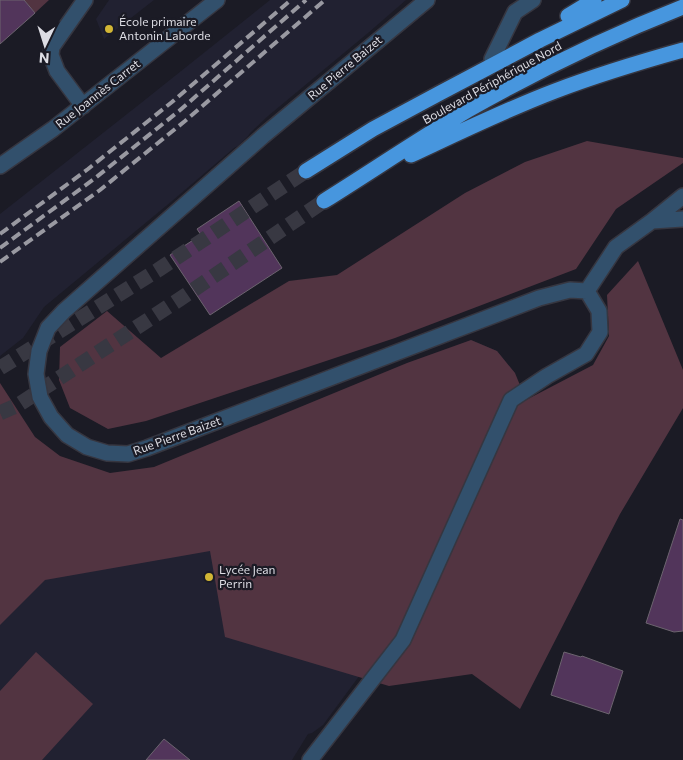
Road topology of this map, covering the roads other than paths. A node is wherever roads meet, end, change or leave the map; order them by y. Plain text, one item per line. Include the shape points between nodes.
1 (85, 0) edge
2 (217, 0) edge
3 (427, 0) edge
4 (533, 0) edge
5 (594, 0) edge
6 (622, 0) edge
7 (683, 7) edge
8 (683, 50) edge
9 (492, 60) junction
10 (440, 93) junction
11 (83, 106) junction
12 (0, 166) edge
13 (306, 172) tunnel mouth
14 (351, 184) junction
15 (683, 196) edge
16 (324, 201) tunnel mouth
17 (683, 219) edge
18 (652, 221) junction
19 (587, 292) junction
20 (310, 760) edge

1 - 11 street via 52,47 51,55 57,71
2 - 11 street, Rue Joannès Carret
3 - 19 street, Rue Pierre Baizet via 263,136 64,310 48,328 37,366 40,396 50,417 67,436 87,447 106,453 128,454 539,298 570,290
4 - 9 street via 515,12
5 - 9 highway
6 - 10 highway, Boulevard Périphérique Nord
7 - 14 highway, Boulevard Périphérique Nord via 603,41 502,91
8 - 14 highway via 609,72 500,113
9 - 10 highway
10 - 13 highway, Boulevard Périphérique Nord via 374,129
11 - 12 street, Rue Joannès Carret
14 - 16 highway, Boulevard Périphérique Nord
15 - 18 street
17 - 18 street
18 - 19 street via 616,248
19 - 20 street via 599,311 600,332 586,354 511,400 403,640

